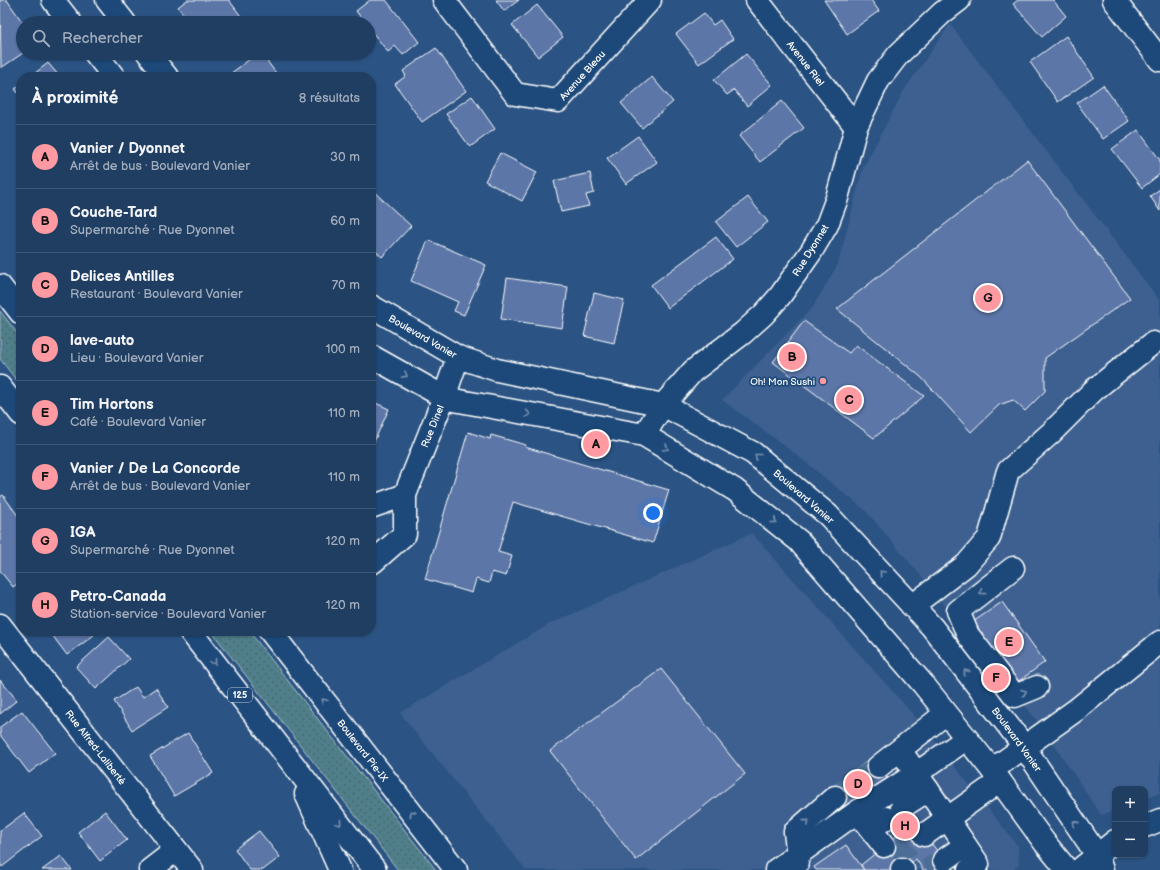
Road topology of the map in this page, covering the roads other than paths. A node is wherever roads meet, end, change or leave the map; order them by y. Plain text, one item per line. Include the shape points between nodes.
1 (53, 0) edge
2 (106, 0) edge
3 (444, 0) edge
4 (650, 0) edge
5 (757, 0) edge
6 (959, 0) edge
7 (1114, 0) edge
8 (66, 16) edge
9 (119, 16) edge
10 (101, 60) edge
11 (154, 60) edge
12 (1160, 60) edge
13 (110, 72) edge
14 (163, 72) edge
15 (856, 127) junction
16 (0, 286) edge
17 (16, 307) edge
18 (376, 309) edge
19 (1153, 343) dead end
20 (458, 357) junction
21 (376, 359) edge
22 (0, 387) edge
23 (444, 397) junction
24 (663, 405) junction
25 (16, 408) edge
26 (644, 435) junction
27 (405, 495) junction
28 (376, 505) edge
29 (376, 559) edge
30 (1013, 568) dead end
31 (912, 606) junction
32 (0, 625) edge
33 (194, 636) edge
34 (274, 636) edge
35 (1160, 642) edge
36 (1037, 687) dead end
37 (946, 714) junction
38 (966, 739) junction
39 (1024, 747) junction
40 (900, 750) junction
41 (289, 758) junction
42 (878, 766) tunnel mouth
43 (996, 776) junction
44 (923, 781) junction
45 (835, 797) tunnel mouth
46 (857, 812) junction
47 (886, 818) junction
48 (948, 818) junction
49 (1160, 820) edge
50 (1148, 825) edge
51 (924, 835) tunnel mouth
52 (436, 844) junction
53 (1112, 845) edge
54 (884, 846) dead end
55 (965, 846) junction
56 (176, 850) junction
57 (944, 860) tunnel mouth
58 (797, 862) edge
59 (1099, 863) edge
60 (977, 868) edge
61 (150, 870) edge
62 (192, 870) edge
63 (340, 870) edge
64 (375, 870) edge
65 (456, 870) edge
66 (473, 870) edge
67 (776, 870) edge
68 (1067, 870) edge
69 (1079, 870) edge

1 - 8 main road
2 - 9 main road
3 - 4 main road, Avenue Bleau via 515,94 558,101
5 - 15 main road, Avenue Riel
6 - 15 main road, Rue Dyonnet via 898,54 878,81
7 - 12 main road
10 - 13 main road
11 - 14 main road
15 - 24 main road, Rue Dyonnet via 837,198 827,225 811,252 764,314 693,371
16 - 17 main road
18 - 20 main road, Boulevard Vanier
19 - 31 main road via 1094,390 1008,471 989,538 966,564
20 - 23 main road, Rue Dinel
20 - 24 main road, Boulevard Vanier via 497,370
21 -> 23 main road
22 - 25 main road
23 -> 26 main road
23 - 27 main road, Rue Dinel
24 - 26 main road, Rue Dyonnet
31 -> 24 main road, Boulevard Vanier via 828,515 753,453
26 -> 37 main road via 735,490 799,541
27 - 28 main road
27 - 29 main road, Rue Dinel via 405,534
30 -> 36 main road via 958,610 968,635 1015,696
39 -> 31 main road, Boulevard Vanier
32 - 56 main road, Rue Alfred-Laliberté
33 -> 41 main road, 125
52 -> 34 main road, Boulevard Pie-IX
35 - 39 main road via 1076,710
37 - 38 main road
37 - 40 main road
38 - 43 main road
38 - 44 main road
39 - 43 main road
59 -> 39 main road, Boulevard Vanier
40 - 42 main road
40 - 44 main road
41 - 63 main road
41 -> 64 main road, 125
43 - 48 main road
43 - 68 main road
44 - 46 main road
44 - 47 main road
44 - 48 main road
58 -> 45 main road via 795,832
46 - 47 main road
46 - 58 main road
47 - 54 main road
48 - 51 main road
48 - 55 main road
49 - 50 main road
52 - 65 main road, Boulevard Pie-IX
52 - 66 main road
53 - 59 main road
55 - 57 main road
55 - 60 main road
56 - 61 main road
56 - 62 main road, Rue Alfred-Laliberté
58 - 67 main road
59 - 69 main road

